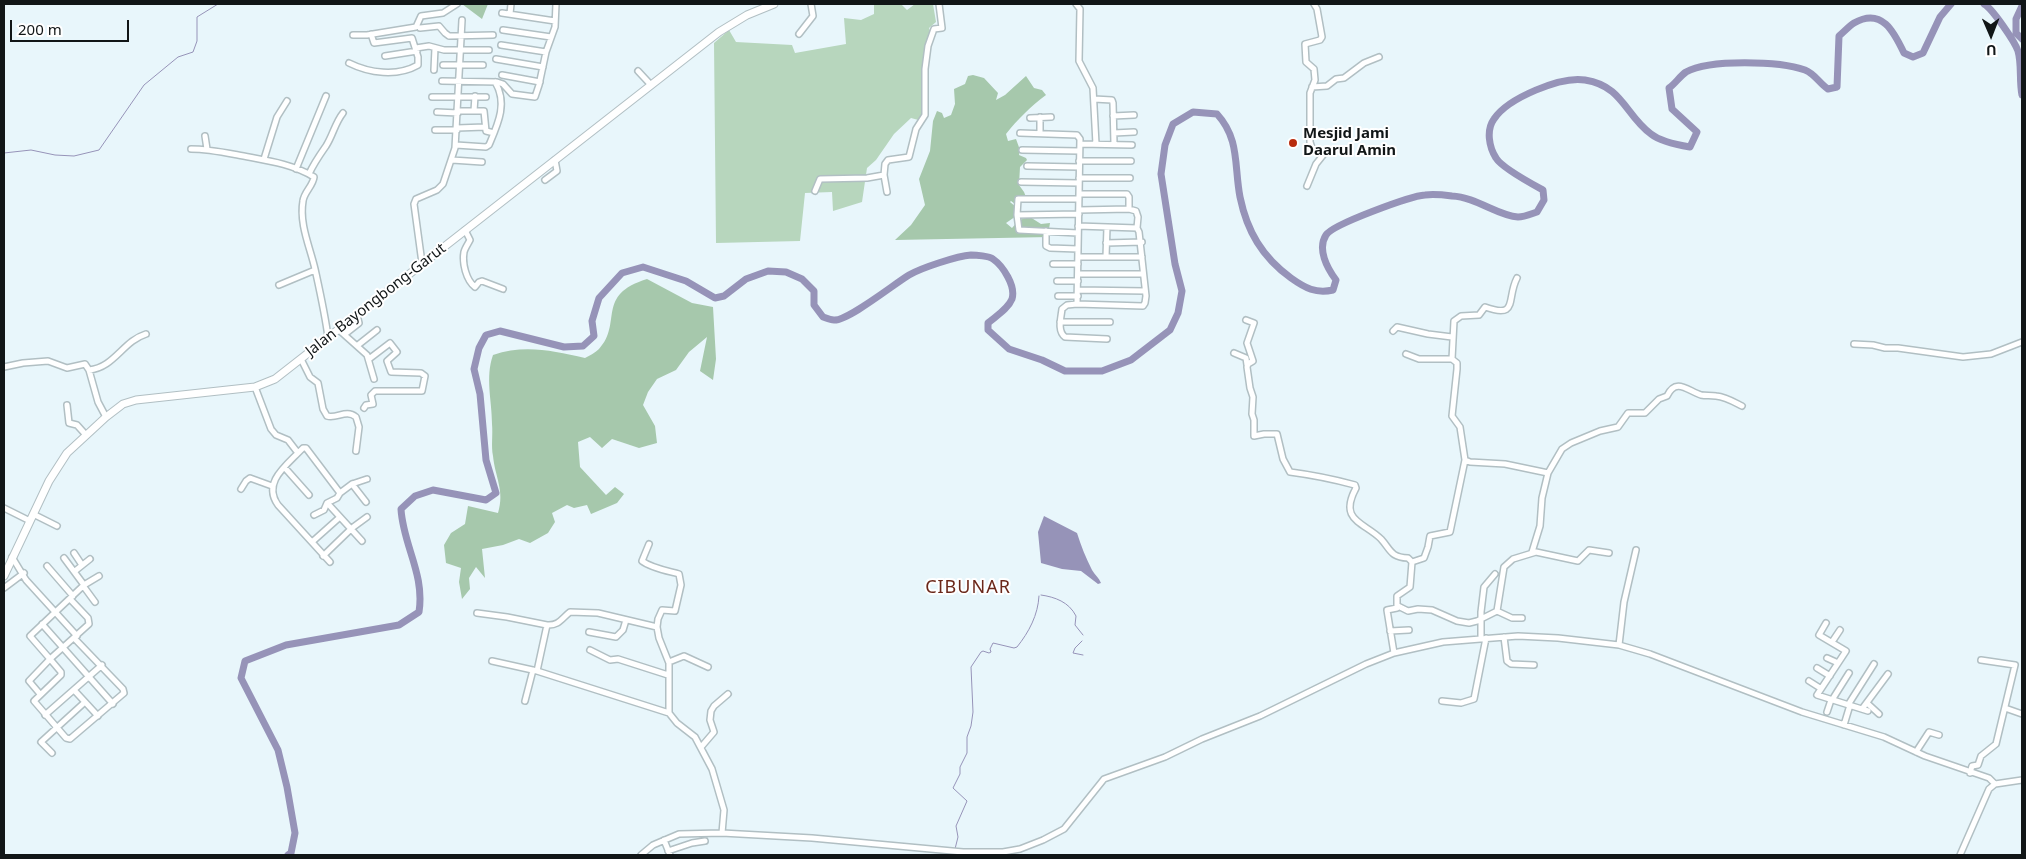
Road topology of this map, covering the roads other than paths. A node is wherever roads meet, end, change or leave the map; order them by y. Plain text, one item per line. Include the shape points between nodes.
1 (457, 4) edge
2 (511, 4) edge
3 (556, 4) edge
4 (774, 4) edge
5 (811, 4) edge
6 (939, 4) edge
7 (1076, 4) edge
8 (1314, 4) edge
9 (502, 13) dead end
10 (510, 14) junction
11 (462, 20) dead end
12 (555, 21) junction
13 (420, 28) dead end
14 (503, 30) dead end
15 (371, 34) junction
16 (799, 34) dead end
17 (354, 35) dead end
18 (461, 35) junction
19 (493, 36) dead end
20 (551, 37) junction
21 (501, 45) dead end
22 (435, 48) junction
23 (416, 49) junction
24 (461, 50) junction
25 (489, 50) dead end
26 (546, 52) junction
27 (385, 56) dead end
28 (1379, 57) dead end
29 (496, 59) dead end
30 (349, 62) dead end
31 (483, 64) dead end
32 (443, 65) dead end
33 (459, 65) junction
34 (543, 67) junction
35 (434, 70) dead end
36 (638, 71) dead end
37 (502, 75) dead end
38 (442, 81) dead end
39 (458, 81) junction
40 (540, 82) junction
41 (499, 83) junction
42 (650, 86) junction
43 (1312, 87) junction
44 (326, 96) dead end
45 (458, 96) junction
46 (475, 96) junction
47 (432, 97) dead end
48 (486, 97) dead end
49 (1094, 99) junction
50 (287, 101) dead end
51 (474, 111) junction
52 (437, 112) dead end
53 (458, 112) junction
54 (343, 113) dead end
55 (1113, 116) junction
56 (1134, 116) dead end
57 (1040, 117) junction
58 (1051, 117) dead end
59 (1030, 118) dead end
60 (485, 127) junction
61 (457, 129) junction
62 (435, 130) dead end
63 (1134, 132) dead end
64 (494, 133) junction
65 (1020, 133) dead end
66 (1040, 133) junction
67 (1114, 133) junction
68 (205, 136) dead end
69 (1080, 144) junction
70 (1096, 144) junction
71 (1114, 144) junction
72 (456, 145) junction
73 (1132, 145) dead end
74 (190, 149) dead end
75 (207, 149) junction
76 (1022, 150) dead end
77 (1080, 151) junction
78 (264, 159) junction
79 (452, 160) junction
80 (555, 160) junction
81 (1131, 161) dead end
82 (482, 162) dead end
83 (1079, 164) junction
84 (1027, 166) dead end
85 (296, 169) junction
86 (309, 174) junction
87 (884, 175) junction
88 (1130, 178) dead end
89 (545, 180) dead end
90 (1079, 180) junction
91 (1020, 182) dead end
92 (1307, 186) dead end
93 (815, 191) dead end
94 (887, 192) dead end
95 (1079, 196) junction
96 (1129, 209) junction
97 (1079, 212) junction
98 (1017, 215) junction
99 (1078, 226) junction
100 (1107, 227) junction
101 (1137, 228) junction
102 (465, 230) junction
103 (1046, 232) junction
104 (1078, 233) junction
105 (1106, 242) junction
106 (1142, 242) junction
107 (1078, 249) junction
108 (1078, 257) junction
109 (1106, 257) junction
110 (1142, 257) junction
111 (422, 263) junction
112 (1053, 264) dead end
113 (1078, 264) junction
114 (315, 270) junction
115 (1143, 274) junction
116 (1078, 277) junction
117 (1517, 278) dead end
118 (1057, 281) dead end
119 (279, 285) dead end
120 (503, 289) dead end
121 (1144, 291) junction
122 (1078, 293) junction
123 (1058, 296) dead end
124 (1077, 304) junction
125 (1246, 320) dead end
126 (1060, 322) junction
127 (1110, 322) dead end
128 (377, 330) dead end
129 (1392, 331) dead end
130 (342, 332) junction
131 (146, 334) dead end
132 (328, 337) junction
133 (1452, 337) junction
134 (1107, 339) dead end
135 (2022, 342) edge
136 (1854, 344) dead end
137 (358, 345) junction
138 (1234, 353) dead end
139 (1406, 354) dead end
140 (301, 359) junction
141 (369, 359) junction
142 (1452, 359) junction
143 (1247, 365) junction
144 (4, 367) edge
145 (89, 370) junction
146 (374, 379) dead end
147 (255, 387) junction
148 (67, 405) dead end
149 (1742, 406) dead end
150 (364, 408) dead end
151 (106, 417) junction
152 (86, 435) junction
153 (356, 450) dead end
154 (298, 453) junction
155 (1465, 460) junction
156 (285, 468) junction
157 (1548, 473) junction
158 (367, 479) dead end
159 (352, 484) junction
160 (272, 486) junction
161 (241, 489) dead end
162 (340, 493) junction
163 (309, 495) dead end
164 (366, 502) dead end
165 (330, 506) dead end
166 (4, 508) edge
167 (314, 515) dead end
168 (32, 517) junction
169 (340, 517) junction
170 (367, 517) dead end
171 (57, 526) dead end
172 (352, 528) junction
173 (362, 541) dead end
174 (312, 542) junction
175 (649, 544) dead end
176 (1636, 550) dead end
177 (1532, 552) junction
178 (74, 553) dead end
179 (1610, 553) dead end
180 (323, 556) junction
181 (12, 557) junction
182 (64, 558) dead end
183 (90, 559) dead end
184 (330, 562) dead end
185 (1412, 562) junction
186 (82, 565) junction
187 (46, 566) dead end
188 (75, 571) junction
189 (22, 572) junction
190 (1495, 574) dead end
191 (4, 576) edge
192 (99, 576) dead end
193 (84, 586) junction
194 (4, 588) edge
195 (71, 598) junction
196 (95, 602) dead end
197 (1398, 606) junction
198 (56, 611) junction
199 (1497, 611) junction
200 (478, 613) dead end
201 (1522, 618) dead end
202 (626, 620) junction
203 (1481, 620) junction
204 (1826, 623) dead end
205 (42, 624) junction
206 (547, 625) junction
207 (657, 627) junction
208 (1409, 630) dead end
209 (1840, 630) dead end
210 (1390, 631) junction
211 (589, 632) dead end
212 (76, 636) junction
213 (1504, 637) junction
214 (1483, 639) junction
215 (1832, 642) junction
216 (1619, 645) junction
217 (64, 648) junction
218 (590, 650) dead end
219 (1394, 652) junction
220 (1827, 658) dead end
221 (50, 659) junction
222 (1981, 660) dead end
223 (492, 661) dead end
224 (669, 662) junction
225 (1838, 664) junction
226 (1874, 664) dead end
227 (102, 665) junction
228 (1534, 665) dead end
229 (708, 668) dead end
230 (1817, 668) dead end
231 (535, 671) junction
232 (1850, 673) dead end
233 (1888, 674) dead end
234 (668, 675) junction
235 (1830, 676) junction
236 (89, 677) junction
237 (1809, 681) dead end
238 (1820, 688) junction
239 (74, 690) junction
240 (40, 694) junction
241 (728, 694) dead end
242 (1831, 700) junction
243 (1442, 701) dead end
244 (85, 702) junction
245 (525, 702) dead end
246 (1867, 703) junction
247 (113, 704) junction
248 (1849, 705) junction
249 (2005, 708) junction
250 (1827, 712) dead end
251 (669, 713) junction
252 (1879, 714) dead end
253 (2022, 714) edge
254 (45, 715) junction
255 (98, 716) junction
256 (1844, 725) junction
257 (57, 727) junction
258 (1939, 735) dead end
259 (702, 746) junction
260 (1916, 752) junction
261 (52, 753) dead end
262 (1970, 773) junction
263 (2022, 780) edge
264 (1995, 784) junction
265 (722, 833) junction
266 (664, 840) junction
267 (705, 841) dead end
268 (669, 853) edge
269 (641, 855) edge
270 (1960, 855) edge

1 - 15 street via 443,13 421,16 416,27
2 - 10 street
3 - 12 street
4 - 42 main road, Jalan Bayongbong-Garut via 735,21
5 - 16 street via 813,16
6 - 87 street via 942,28 934,29 928,51 924,118 916,129 908,156 888,160
7 - 49 street via 1080,10 1079,61 1093,88
8 - 43 street via 1322,37 1305,44 1306,62 1315,72 1316,80
9 - 10 street
10 - 12 street
11 - 18 street
12 - 20 street
13 - 18 street via 439,26 447,35
14 - 20 street
15 - 17 street
15 - 23 street via 374,43 411,38
18 - 19 street
18 - 24 street
20 - 26 street
21 - 26 street
22 - 23 street
22 - 24 street
22 - 35 street
23 - 27 street
23 - 30 street via 418,66 406,70 374,72
24 - 25 street
24 - 33 street
26 - 34 street
28 - 43 street via 1327,86
29 - 34 street
31 - 33 street
32 - 33 street
33 - 39 street
34 - 40 street
36 - 42 street
37 - 40 street
38 - 39 street
39 - 41 street
39 - 45 street
40 - 41 street via 533,98 510,94
41 - 64 street via 502,100
42 - 80 main road, Jalan Bayongbong-Garut
43 - 92 street via 1310,142 1312,148 1324,154
44 - 85 street
45 - 46 street
45 - 47 street
45 - 53 street
46 - 48 street
46 - 51 street
49 - 55 street via 1112,100
49 - 70 street
50 - 78 street
51 - 53 street
51 - 60 street via 485,111
52 - 53 street
53 - 61 street
54 - 86 street
55 - 56 street
55 - 67 street
57 - 58 street
57 - 59 street
57 - 66 street
60 - 61 street
60 - 64 street via 486,131
61 - 62 street
61 - 72 street
63 - 67 street
64 - 72 street via 488,146
65 - 66 street
66 - 69 street via 1076,135
67 - 71 street
68 - 75 street
69 - 70 street
69 - 77 street
70 - 71 street
71 - 73 street
72 - 79 street
74 - 75 street
75 - 78 street
76 - 77 street
77 - 83 street
78 - 85 street
79 - 82 street
79 - 111 street via 443,184 414,204
80 - 89 street via 557,171
80 - 102 main road, Jalan Bayongbong-Garut
81 - 83 street
83 - 84 street
83 - 90 street
85 - 86 street
86 - 114 street via 314,178 304,197 303,208 305,234
87 - 93 street via 820,179
87 - 94 street
88 - 90 street
90 - 91 street
90 - 95 street
95 - 96 street via 1127,194
95 - 97 street
95 - 98 street via 1018,198
96 - 97 street
96 - 101 street via 1136,211
97 - 98 street
97 - 99 street
98 - 103 street via 1019,230
99 - 100 street
99 - 104 street
100 - 101 street
100 - 105 street
101 - 106 street
102 - 111 main road, Jalan Bayongbong-Garut
102 - 120 street via 470,238 464,251 465,270 473,286 482,281
103 - 104 street
103 - 107 street via 1046,246
104 - 107 street
105 - 106 street
105 - 109 street
106 - 110 street
107 - 108 street
108 - 109 street
108 - 113 street
109 - 110 street
110 - 115 street
111 - 130 main road, Jalan Bayongbong-Garut via 357,315
112 - 113 street
113 - 116 street
114 - 119 street
114 - 132 street
115 - 116 street
115 - 121 street
116 - 118 street
116 - 122 street
117 - 133 street via 1506,310 1500,312 1485,307 1479,315 1457,318
121 - 122 street
121 - 124 street via 1145,303 1142,306
122 - 123 street
122 - 124 street
124 - 126 street via 1063,307
125 - 143 street via 1254,323 1247,342 1254,360
126 - 127 street
126 - 134 street via 1064,337
128 - 137 street
129 - 133 street via 1396,327
130 - 132 main road, Jalan Bayongbong-Garut
130 - 137 street
131 - 145 street via 128,344 101,368
132 - 140 main road, Jalan Bayongbong-Garut
133 - 142 street
135 - 136 street via 1991,354 1962,357
137 - 141 street
138 - 143 street via 1246,358
139 - 142 street via 1419,359
140 - 147 main road, Jalan Bayongbong-Garut via 275,379
140 - 153 street via 310,377 318,383 327,416 347,413 356,416 359,427
141 - 146 street
141 - 150 street via 390,343 397,352 387,362 392,372 425,376 422,392 376,391 371,395 373,404
142 - 155 street via 1457,368 1452,416 1460,427
143 - 185 street via 1253,397 1254,436 1277,434 1290,472 1335,478 1355,485 1350,506 1357,523 1380,538 1390,552
144 - 145 street via 48,361 67,368 83,364
145 - 151 street
147 - 151 main road, Jalan Bayongbong-Garut via 128,402
147 - 154 street via 271,429 288,440
148 - 152 street via 68,421
149 - 157 street via 1729,398 1703,395 1685,387 1671,388 1667,396 1659,399 1645,413 1628,414 1618,427 1600,430 1564,447
151 - 152 main road, Jalan Bayongbong-Garut
152 - 168 main road, Jalan Bayongbong-Garut via 66,454 48,481
154 - 156 street
154 - 162 street via 306,448
155 - 157 street
155 - 185 street via 1450,532 1430,536 1424,558
156 - 160 street
156 - 163 street
157 - 177 street via 1540,526
158 - 159 street
159 - 162 street
159 - 164 street
160 - 161 street via 250,478
160 - 174 street via 276,503
162 - 167 street via 327,503 324,510
165 - 169 street
166 - 168 street
168 - 171 street
168 - 181 main road, Jalan Bayongbong-Garut
169 - 172 street
169 - 174 street
170 - 172 street
172 - 173 street
172 - 180 street
174 - 180 street
175 - 207 street via 642,561 679,574 681,583 675,611 662,610
176 - 216 street via 1624,602
177 - 179 street via 1579,560 1589,550
177 - 199 street via 1505,565
178 - 186 street
180 - 184 street
181 - 189 street
181 - 191 main road, Jalan Bayongbong-Garut
182 - 188 street
183 - 186 street
185 - 197 street via 1411,586 1397,596
186 - 188 street
187 - 195 street
188 - 193 street
189 - 194 street
189 - 198 street
190 - 203 street via 1484,587
192 - 193 street
193 - 195 street
193 - 196 street
195 - 198 street
195 - 212 street via 90,622
197 - 203 street via 1408,611 1430,610 1463,622
197 - 210 street via 1387,610
198 - 205 street
198 - 212 street
199 - 201 street via 1512,618
199 - 203 street
200 - 206 street
202 - 206 street via 574,611 560,622
202 - 207 street
202 - 211 street via 616,637
203 - 214 street
204 - 215 street via 1820,635
205 - 217 street
205 - 221 street via 30,636
206 - 231 street
207 - 224 street
208 - 210 street
209 - 215 street
210 - 219 street
212 - 217 street
212 - 227 street
213 - 214 street
213 - 216 street via 1529,636
213 - 228 street via 1507,661
214 - 219 street via 1443,642
214 - 243 street via 1474,699 1461,703
215 - 225 street via 1846,650
216 - 256 street
217 - 221 street
217 - 236 street
218 - 234 street via 610,660 618,659
219 - 265 street via 1260,716 1104,780 1064,828 1020,849 954,852
220 - 225 street
221 - 240 street via 29,681
221 - 240 street via 62,673
222 - 249 street via 2015,665
223 - 231 street
224 - 229 street via 684,656
224 - 234 street
225 - 235 street
226 - 248 street
227 - 236 street
227 - 247 street via 124,690
230 - 235 street
231 - 245 street
231 - 251 street
232 - 242 street
233 - 246 street
234 - 251 street
235 - 238 street
236 - 239 street
236 - 247 street
237 - 238 street
238 - 242 street via 1817,695
239 - 244 street
239 - 254 street
240 - 254 street via 34,700
241 - 259 street via 713,707 710,720 714,732
242 - 248 street
242 - 250 street
244 - 255 street
244 - 257 street
246 - 248 street via 1865,710
246 - 252 street
247 - 255 street
248 - 256 street
249 - 253 street
249 - 262 street via 1996,744 1982,756 1978,765 1972,766
251 - 259 street
254 - 257 street
255 - 257 street via 70,739
256 - 260 street via 1884,737
257 - 261 street via 41,742
258 - 260 street via 1929,732
259 - 265 street via 723,802
260 - 262 street
262 - 264 street via 1989,778
263 - 264 street
264 - 270 street via 1989,788
265 - 266 street via 679,834
266 - 268 street
266 - 269 street
267 - 268 street

